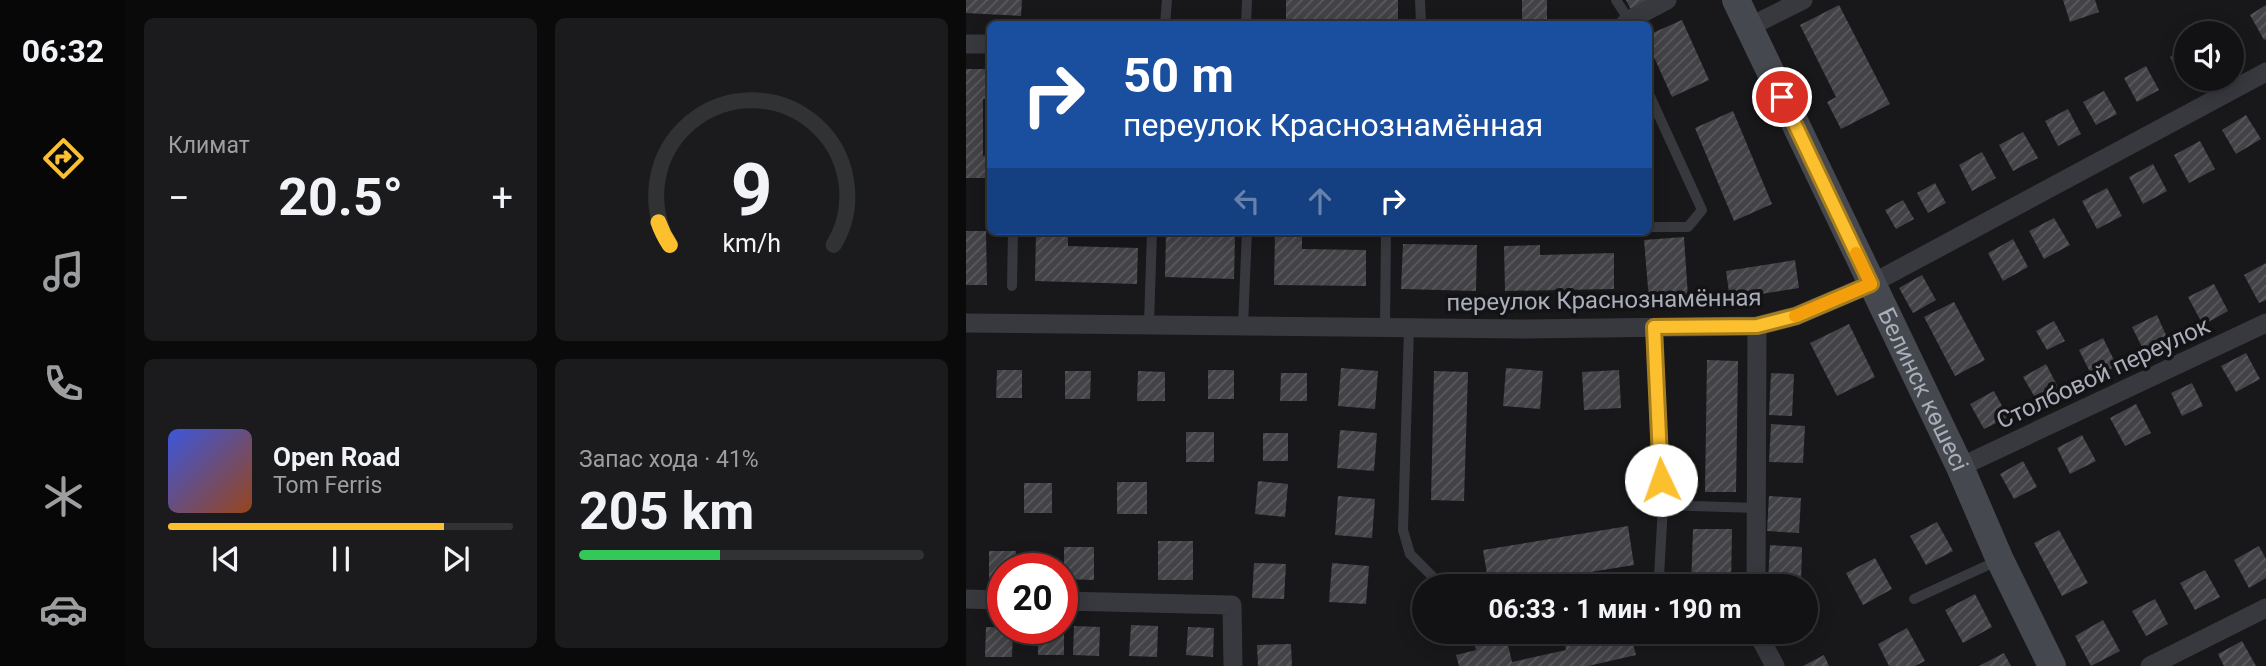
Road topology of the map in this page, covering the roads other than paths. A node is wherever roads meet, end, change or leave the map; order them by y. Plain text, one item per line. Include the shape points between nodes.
1 (1167, 0) edge
2 (1247, 0) edge
3 (1420, 0) edge
4 (1616, 0) edge
5 (1667, 0) edge
6 (1736, 0) edge
7 (1803, 0) edge
8 (1165, 21) edge
9 (1246, 21) edge
10 (1421, 21) edge
11 (1626, 21) edge
12 (1629, 21) edge
13 (1749, 27) junction
14 (966, 44) edge
15 (987, 44) edge
16 (2266, 72) edge
17 (1652, 101) edge
18 (1652, 227) edge
19 (1013, 235) edge
20 (1152, 235) edge
21 (1247, 235) edge
22 (1386, 235) edge
23 (1871, 284) junction
24 (1012, 286) dead end
25 (966, 323) edge
26 (1149, 324) junction
27 (2266, 324) edge
28 (1242, 325) junction
29 (1385, 326) junction
30 (1757, 326) junction
31 (1654, 327) junction
32 (1409, 328) junction
33 (1960, 467) junction
34 (1663, 505) junction
35 (1756, 508) junction
36 (2000, 560) junction
37 (1430, 574) edge
38 (1659, 574) edge
39 (1756, 574) edge
40 (966, 599) edge
41 (1914, 599) dead end
42 (987, 600) edge
43 (1078, 601) edge
44 (2266, 608) edge
45 (1763, 644) edge
46 (1233, 666) edge
47 (1775, 666) edge
48 (2052, 666) edge
49 (2150, 666) edge

1 - 8 lane
2 - 9 lane
3 - 10 lane
4 - 11 lane
5 - 12 street
6 - 13 main road, Белинск көшесі
7 - 13 street
13 - 23 main road, Белинск көшесі
14 - 15 street
16 - 23 street, переулок Краснознамённая
17 - 18 lane via 1702,210 1688,227
19 - 24 lane
20 - 26 lane
21 - 28 lane
22 - 29 lane
23 - 30 street, переулок Краснознамённая via 1796,316
23 - 33 main road, Белинск көшесі
25 - 26 street, переулок Краснознамённая
26 - 28 street, переулок Краснознамённая
27 - 33 street, Столбовой переулок
28 - 29 street, переулок Краснознамённая
29 - 32 street, переулок Краснознамённая
30 - 31 street, переулок Краснознамённая
30 - 35 street
31 - 32 street, переулок Краснознамённая
31 - 34 lane
32 - 37 lane via 1404,530 1410,554
33 - 36 main road, Белинск көшесі
34 - 35 lane
34 - 38 lane
35 - 39 street
36 - 41 lane
36 - 48 main road, Белинск көшесі
40 - 42 street
43 - 46 street via 1232,605
44 - 49 street
45 - 47 street

